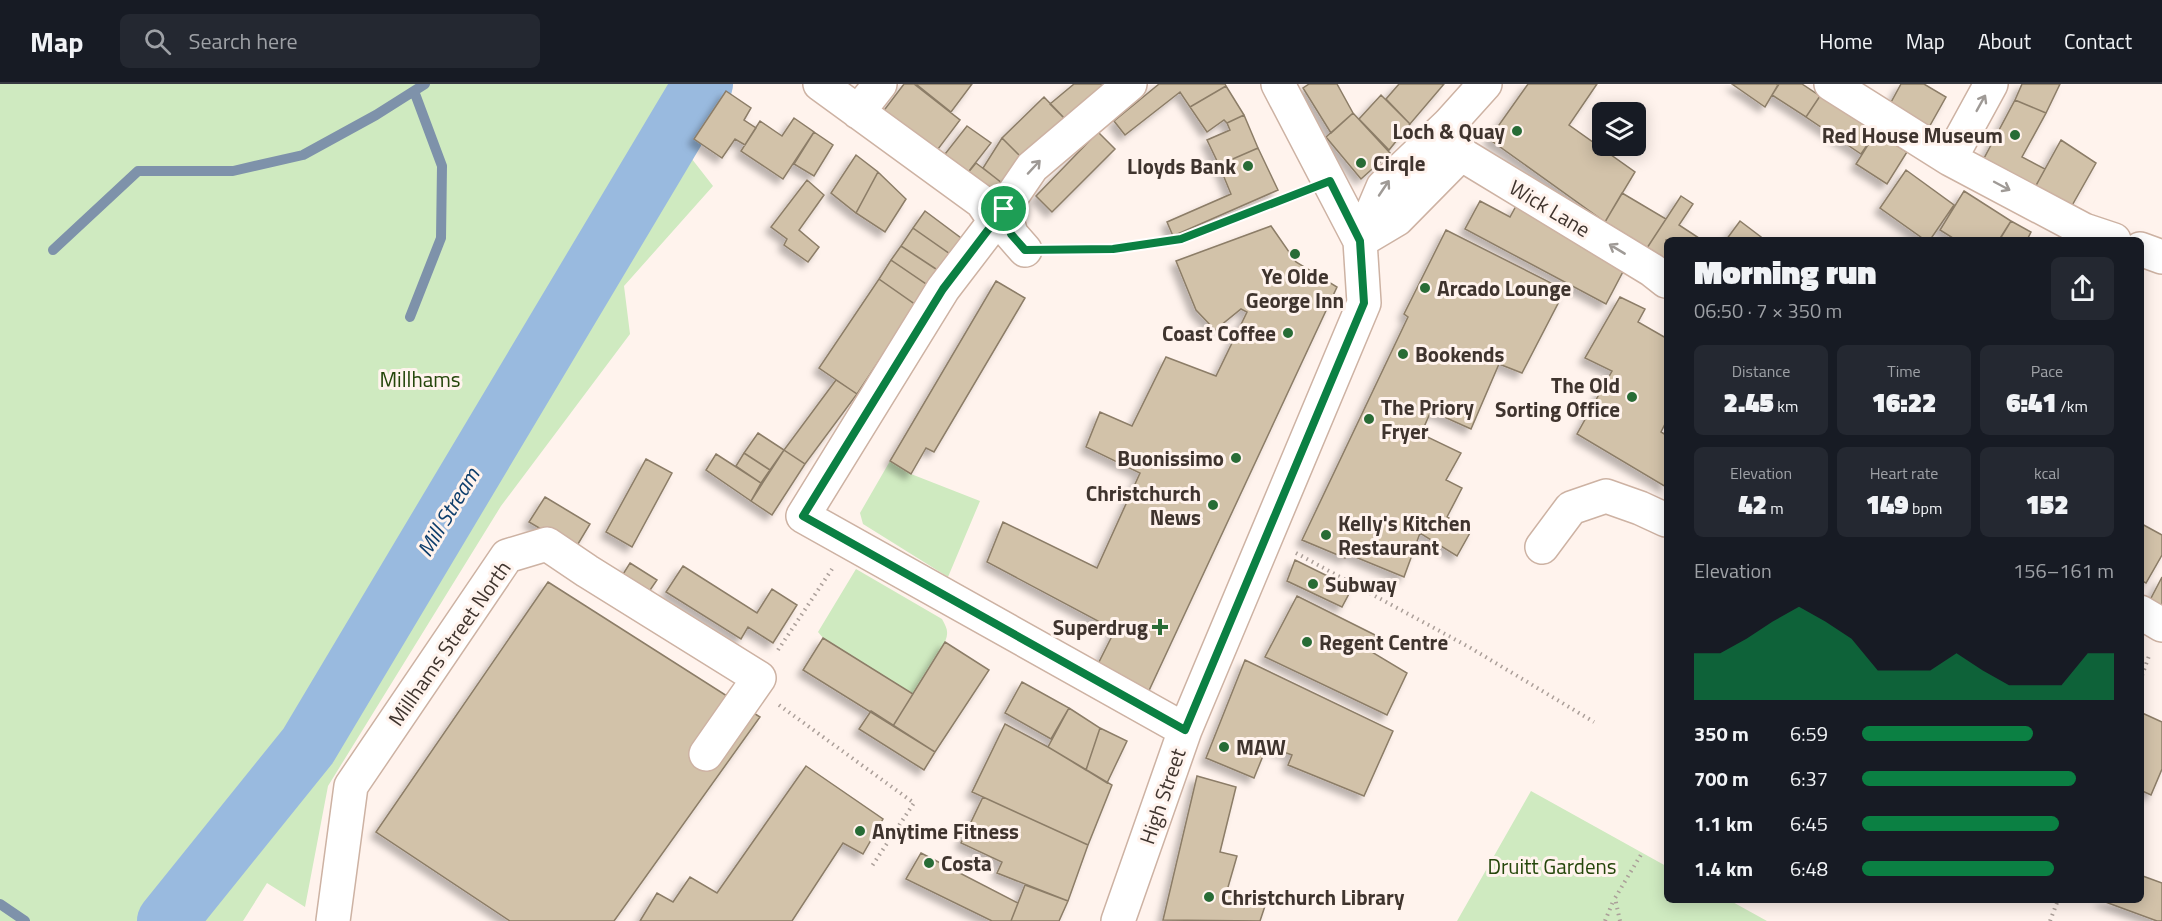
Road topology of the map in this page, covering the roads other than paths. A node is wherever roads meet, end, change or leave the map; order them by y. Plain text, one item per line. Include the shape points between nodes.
1 (820, 84) edge
2 (880, 84) edge
3 (1130, 84) edge
4 (1278, 84) edge
5 (1485, 84) edge
6 (1831, 84) edge
7 (1991, 84) edge
8 (858, 112) junction
9 (1449, 124) junction
10 (1461, 154) junction
11 (1950, 159) junction
12 (1000, 215) junction
13 (2092, 237) edge
14 (1360, 241) junction
15 (1025, 250) road end
16 (2144, 250) edge
17 (2162, 257) edge
18 (1664, 279) edge
19 (1664, 519) edge
20 (1542, 547) dead end
21 (2144, 614) edge
22 (2162, 625) edge
23 (1185, 730) junction
24 (706, 754) dead end
25 (333, 921) edge
26 (1118, 921) edge

1 - 8 street
2 - 8 street
12 -> 3 street via 1032,167
4 - 14 street
5 - 9 street, High Street
6 - 11 street
11 -> 7 street
8 - 12 street
9 - 10 street
14 -> 9 street, High Street via 1383,187
10 - 14 street via 1398,219
18 -> 10 street, Wick Lane
11 -> 13 street
12 - 15 street
12 - 23 street via 943,289 803,516
14 - 23 street, High Street via 1364,303
16 - 17 street
19 - 20 street via 1606,496 1571,508
21 - 22 street
23 - 26 street, High Street
24 - 25 street, Millhams Street North via 756,682 548,544 507,556 351,786

